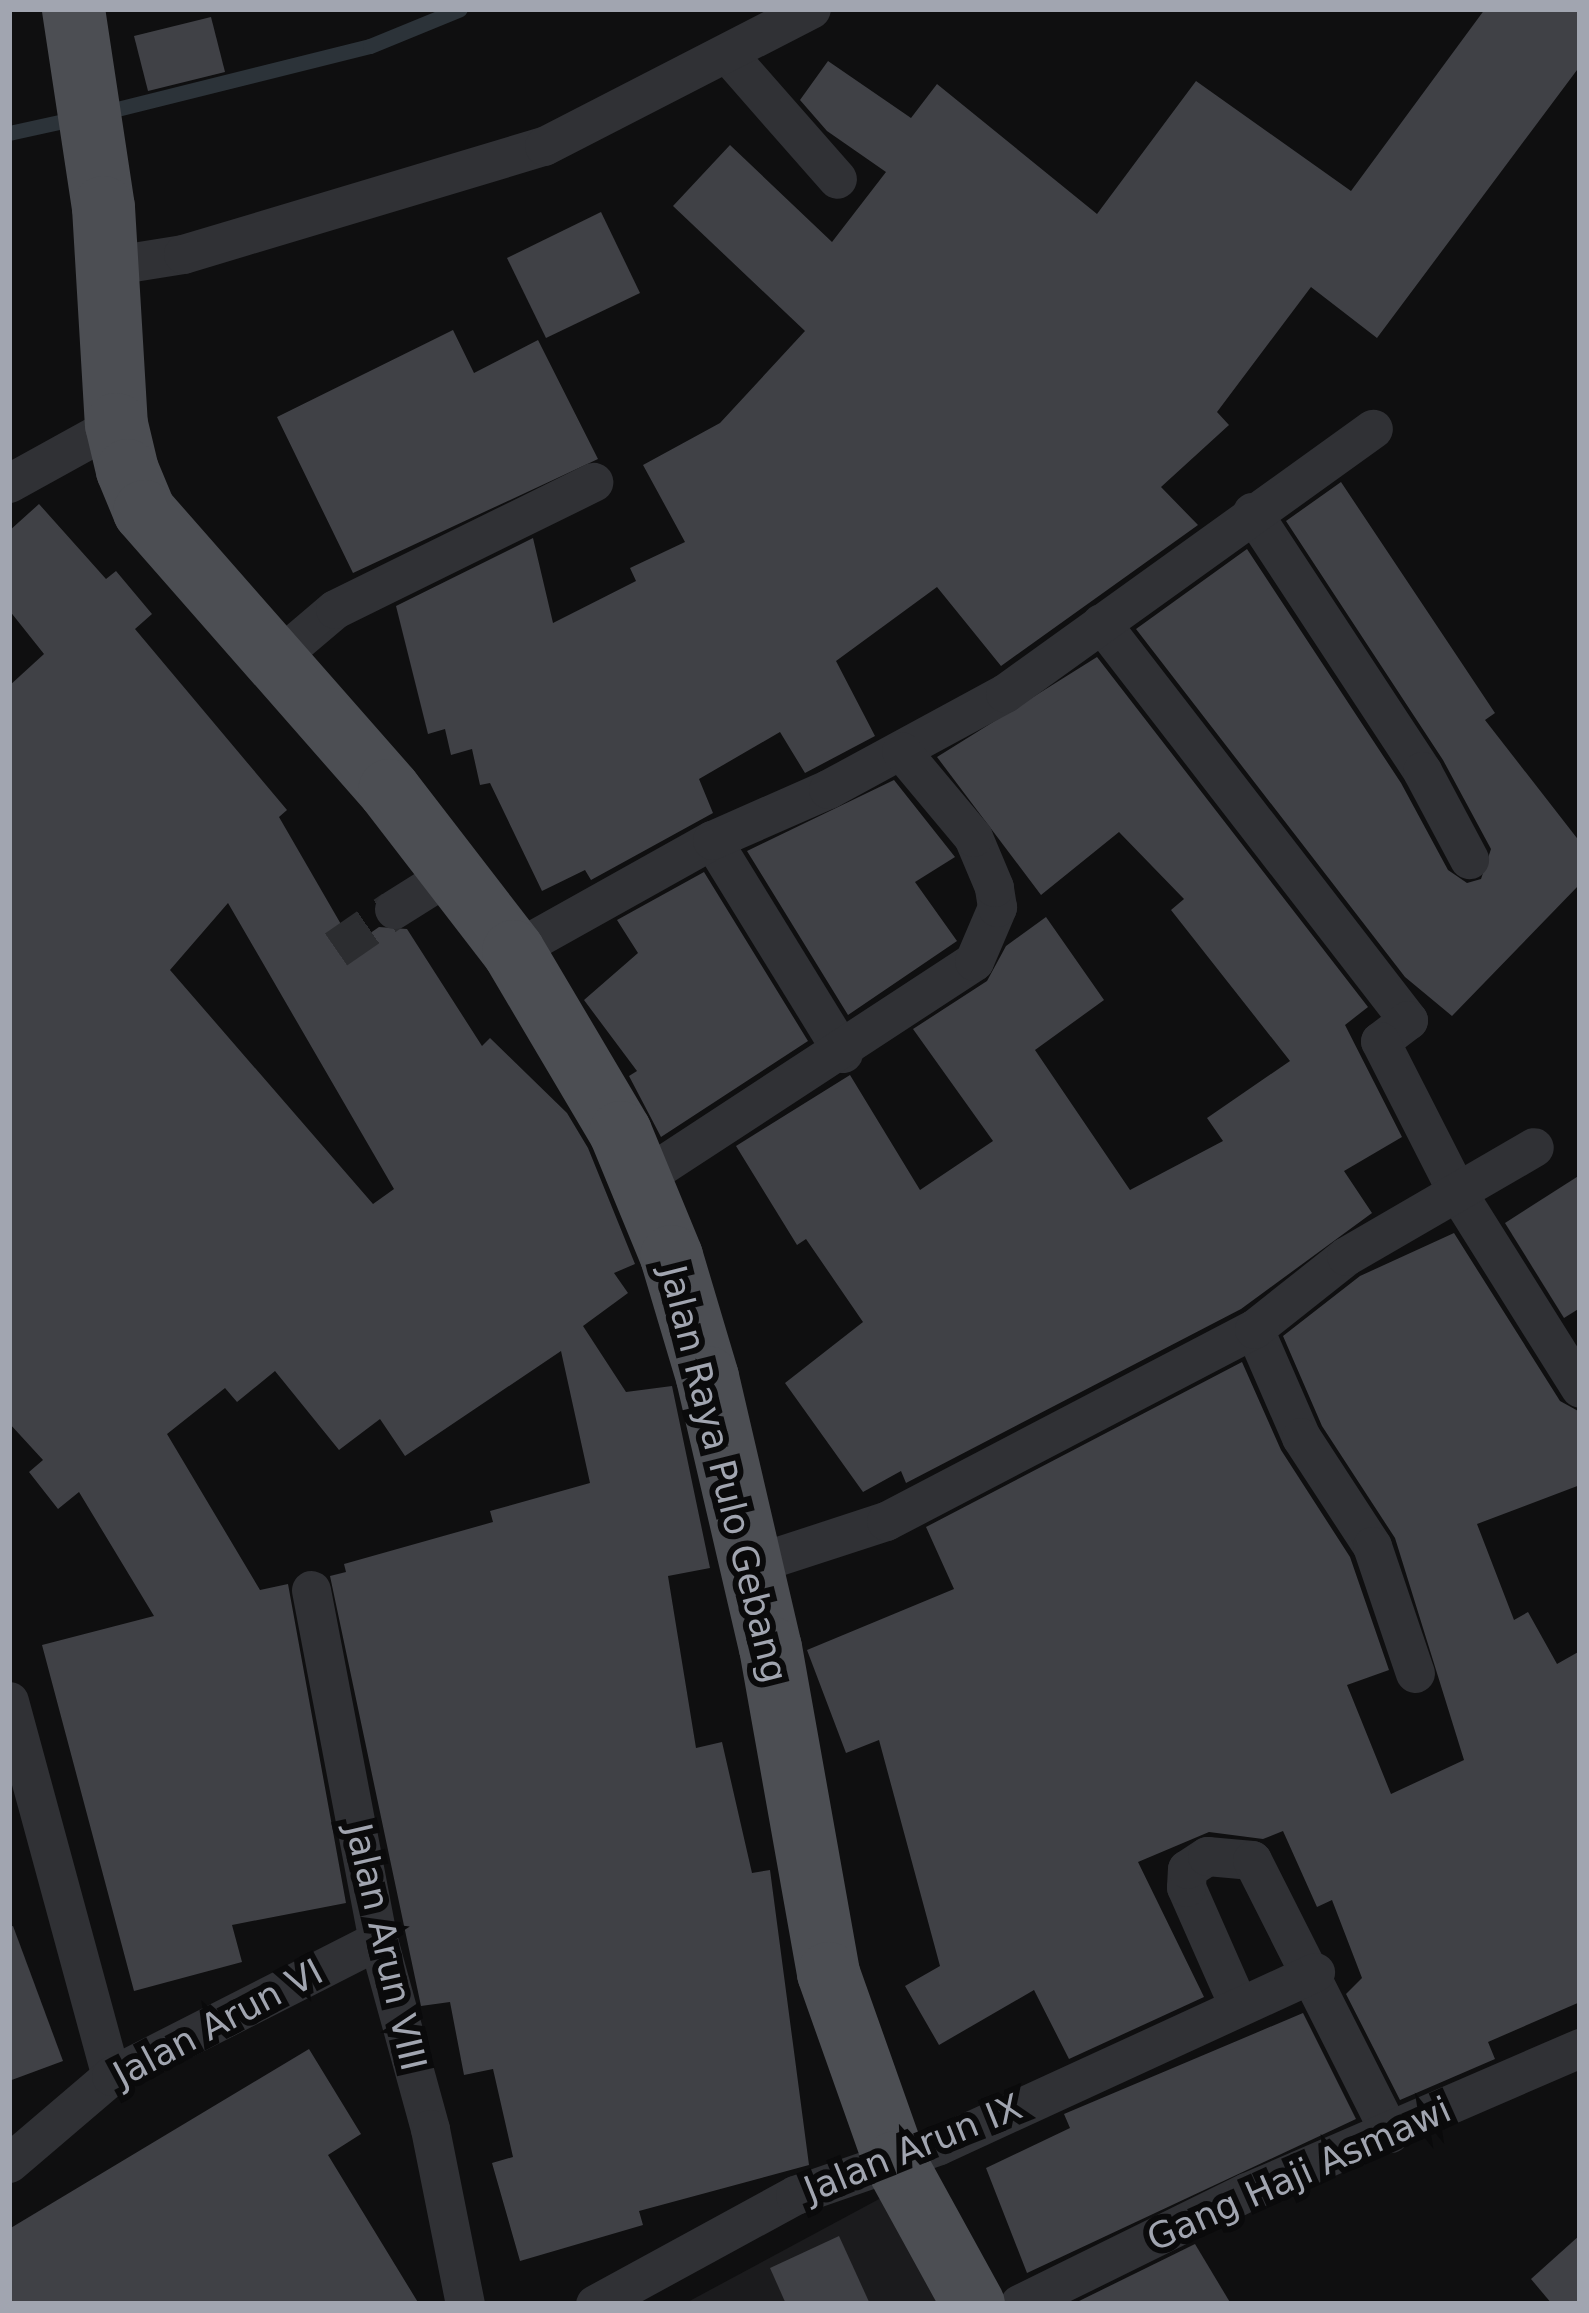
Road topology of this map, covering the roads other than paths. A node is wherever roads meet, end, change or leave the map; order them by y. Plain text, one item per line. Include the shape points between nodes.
1 (811, 9) edge
2 (83, 26) edge
3 (730, 57) junction
4 (837, 179) dead end
5 (105, 236) junction
6 (116, 424) junction
7 (1372, 429) dead end
8 (593, 482) dead end
9 (9, 483) edge
10 (1252, 512) junction
11 (1101, 623) junction
12 (276, 659) junction
13 (901, 751) junction
14 (712, 840) junction
15 (1469, 859) dead end
16 (453, 872) junction
17 (394, 910) tunnel mouth
18 (513, 951) junction
19 (843, 1052) junction
20 (1534, 1147) dead end
21 (640, 1179) junction
22 (1457, 1192) junction
23 (1254, 1328) junction
24 (1580, 1388) edge
25 (751, 1564) junction
26 (311, 1590) dead end
27 (1415, 1673) dead end
28 (9, 1701) edge
29 (25, 1827) edge
30 (378, 1940) junction
31 (1315, 1972) junction
32 (1238, 2005) junction
33 (1580, 2048) edge
34 (111, 2076) junction
35 (1390, 2133) junction
36 (895, 2162) junction
37 (9, 2163) edge
38 (465, 2304) edge
39 (595, 2304) edge
40 (973, 2304) edge
41 (1019, 2304) edge

1 - 3 street
2 - 5 main road, Jalan Raya Pulo Gebang
3 - 4 street
3 - 5 street via 544,146 183,254
5 - 6 main road, Jalan Raya Pulo Gebang
6 - 9 street
6 - 12 main road, Jalan Raya Pulo Gebang via 144,511
7 - 10 street
8 - 12 street via 335,609
10 - 11 street
10 - 15 street via 1422,771
11 - 13 street via 1005,693
11 - 22 street via 1408,1021 1381,1041
12 - 16 main road, Jalan Raya Pulo Gebang
13 - 14 street
13 - 19 street via 973,837 997,907 974,961
14 - 18 street
14 - 19 street
16 - 17 street
16 - 18 main road, Jalan Raya Pulo Gebang
18 - 21 main road, Jalan Raya Pulo Gebang via 603,1099
19 - 21 street
20 - 22 street
21 - 25 main road, Jalan Raya Pulo Gebang via 707,1377
22 - 23 street via 1346,1256
22 - 24 street
23 - 25 street via 886,1521
23 - 27 street via 1301,1437 1372,1546
25 - 36 main road, Jalan Raya Pulo Gebang via 828,1973
26 - 30 street, Jalan Arun VIII
28 - 29 street
29 - 34 street
30 - 34 street, Jalan Arun VI
30 - 38 street, Jalan Arun VIII via 430,2128
31 - 32 street, Jalan Arun IX
31 - 32 street via 1295,1951 1252,1860 1207,1856 1187,1868 1186,1887
31 - 35 street
32 - 36 street, Jalan Arun IX
33 - 35 street, Gang Haji Asmawi
34 - 37 street, Jalan Arun VI
35 - 41 street, Gang Haji Asmawi via 1246,2192
36 - 39 street, Jalan Arun IX via 794,2195
36 - 40 main road, Jalan Raya Pulo Gebang

